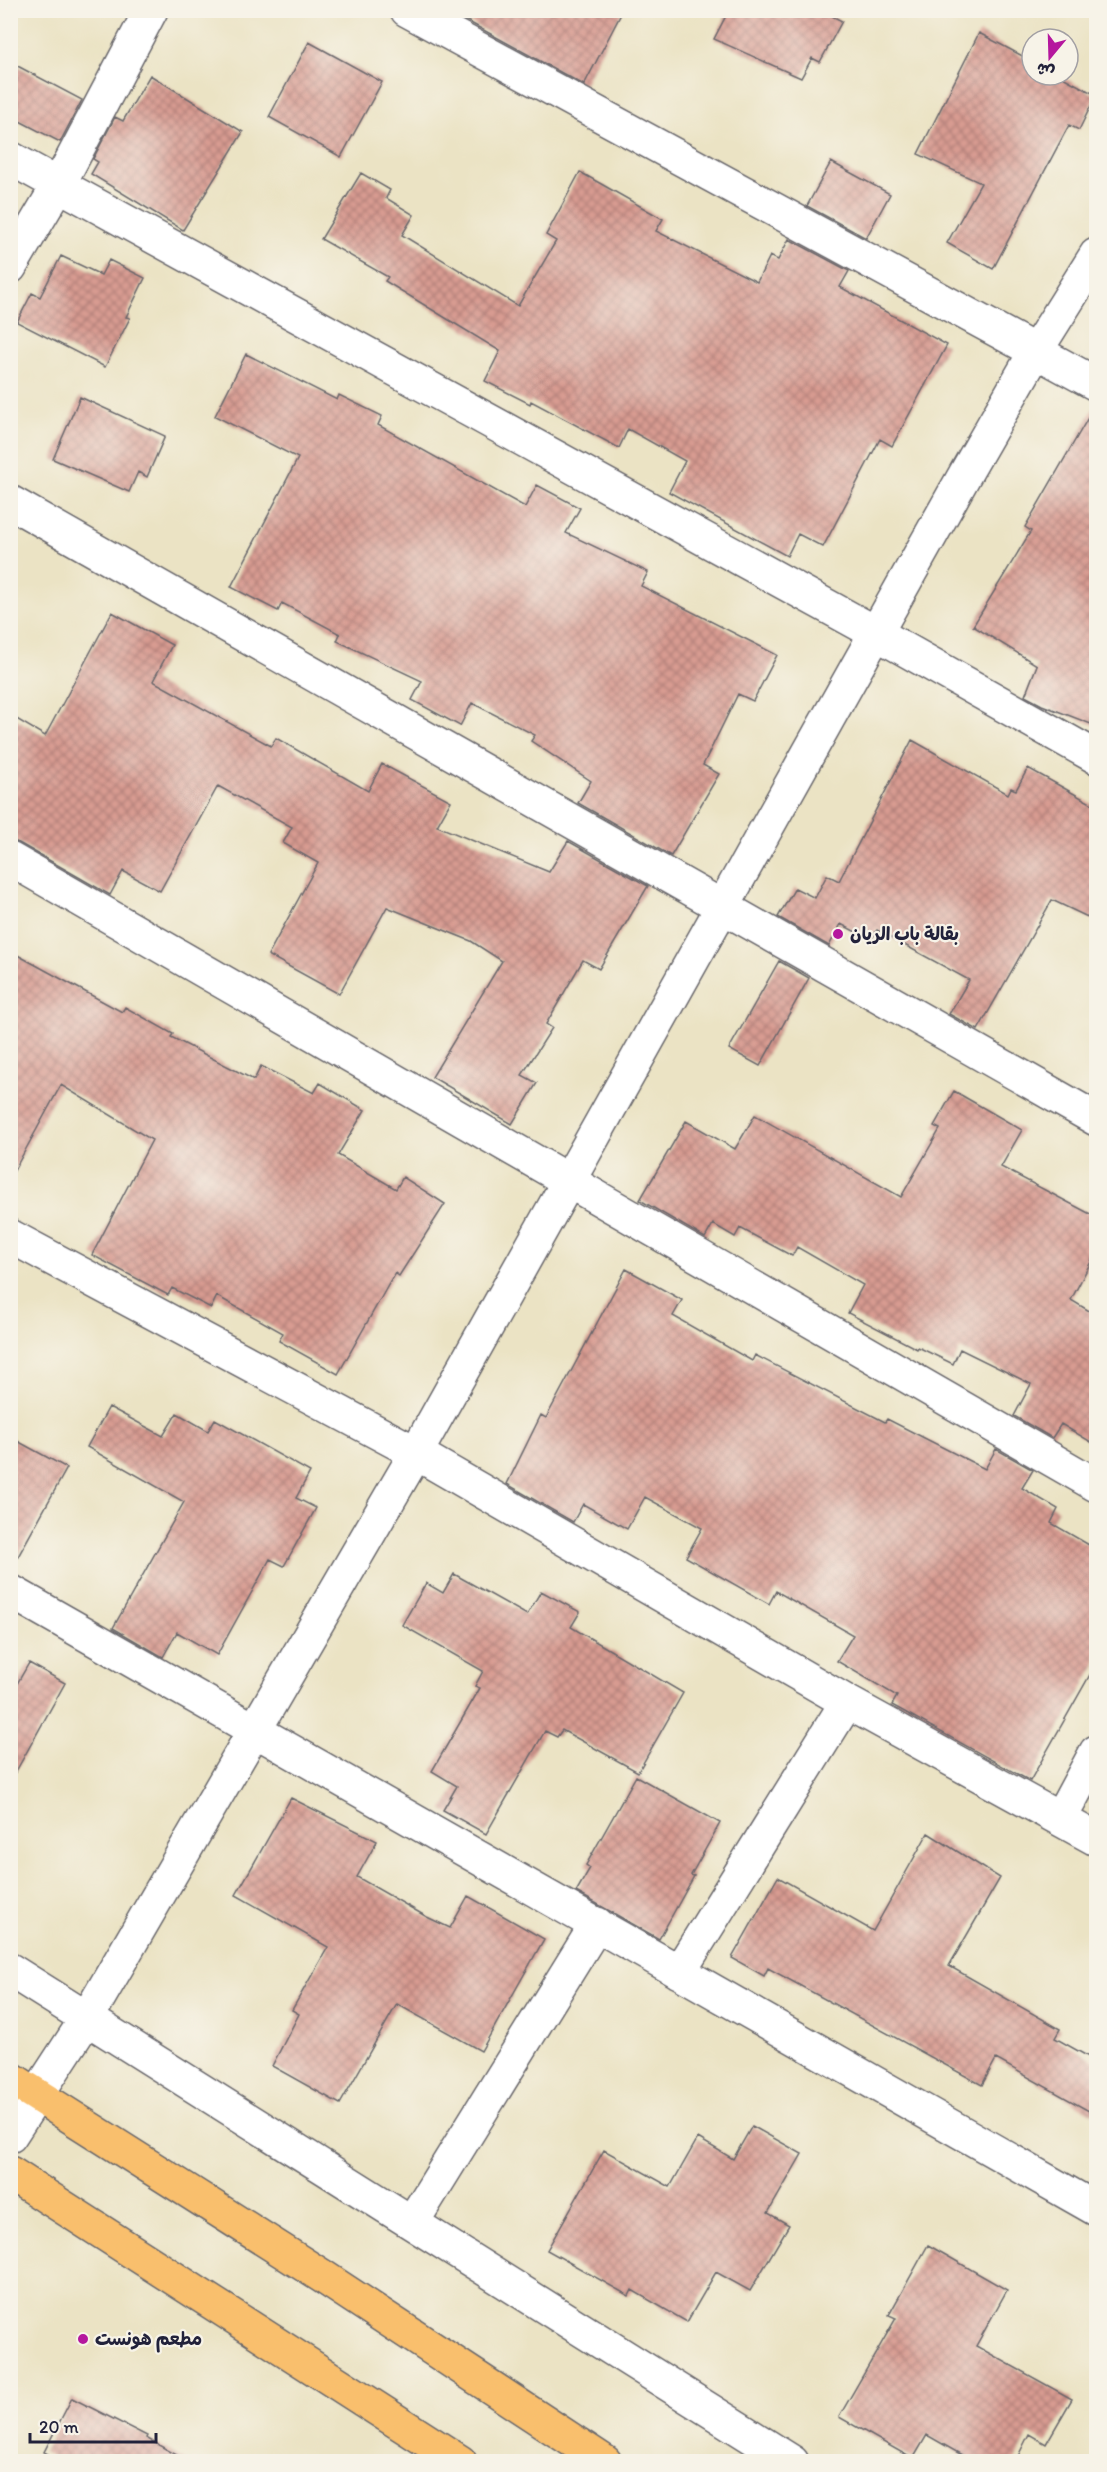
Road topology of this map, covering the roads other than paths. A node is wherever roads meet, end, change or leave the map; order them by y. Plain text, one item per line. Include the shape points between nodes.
1 (151, 10) edge
2 (407, 10) edge
3 (10, 158) edge
4 (58, 186) junction
5 (1096, 255) edge
6 (10, 267) edge
7 (1037, 350) junction
8 (1096, 384) edge
9 (10, 502) edge
10 (876, 633) junction
11 (1096, 757) edge
12 (10, 859) edge
13 (722, 907) junction
14 (1096, 1119) edge
15 (568, 1179) junction
16 (10, 1236) edge
17 (416, 1453) junction
18 (1096, 1485) edge
19 (10, 1590) edge
20 (847, 1702) junction
21 (254, 1729) junction
22 (1096, 1752) edge
23 (1060, 1819) junction
24 (1096, 1839) edge
25 (597, 1924) junction
26 (10, 1970) edge
27 (679, 1972) junction
28 (87, 2018) junction
29 (23, 2086) edge
30 (10, 2136) edge
31 (10, 2173) edge
32 (1096, 2209) edge
33 (413, 2221) junction
34 (460, 2462) edge
35 (605, 2462) edge
36 (792, 2462) edge

1 - 4 street
2 - 7 street
3 - 4 street
4 - 6 street
4 - 10 street
5 - 7 street
7 - 8 street
7 - 10 street
9 - 13 street
10 - 11 street
10 - 13 street
12 - 15 street
13 - 14 street
13 - 15 street
15 - 17 street
15 - 18 street
16 - 17 street
17 - 20 street
17 - 21 street
19 - 21 street
20 - 23 street
20 - 27 street
21 - 25 street
21 - 28 street
22 - 23 street
23 - 24 street
25 - 27 street
25 - 33 street
26 - 28 street
27 - 32 street
28 - 29 street
28 - 33 street
29 - 30 street
29 - 35 main road via 332,2282
31 - 34 main road
33 - 36 street

